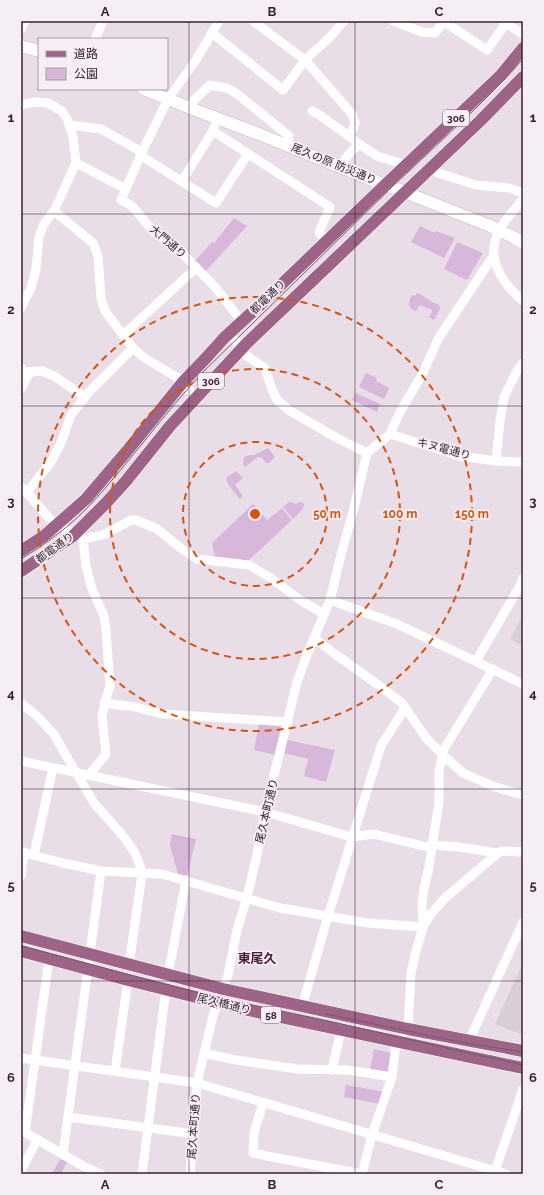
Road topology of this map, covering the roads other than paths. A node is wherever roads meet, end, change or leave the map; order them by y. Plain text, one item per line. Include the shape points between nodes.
1 (25, 21) edge
2 (103, 21) edge
3 (219, 21) edge
4 (253, 21) edge
5 (344, 21) edge
6 (393, 21) edge
7 (504, 22) edge
8 (21, 29) edge
9 (212, 33) junction
10 (523, 34) edge
11 (95, 38) edge
12 (21, 46) edge
13 (523, 48) edge
14 (38, 51) edge
15 (305, 60) junction
16 (523, 77) edge
17 (146, 90) edge
18 (168, 99) junction
19 (21, 105) edge
20 (190, 108) junction
21 (312, 111) dead end
22 (218, 118) junction
23 (69, 125) junction
24 (213, 131) junction
25 (350, 137) junction
26 (358, 144) junction
27 (287, 146) junction
28 (141, 154) junction
29 (248, 154) junction
30 (76, 163) junction
31 (406, 165) junction
32 (340, 167) junction
33 (430, 168) junction
34 (182, 181) junction
35 (385, 185) junction
36 (126, 189) junction
37 (405, 192) junction
38 (523, 193) edge
39 (523, 199) edge
40 (54, 211) junction
41 (500, 230) junction
42 (326, 242) junction
43 (523, 243) edge
44 (494, 255) junction
45 (196, 268) junction
46 (523, 300) edge
47 (21, 308) edge
48 (242, 322) junction
49 (229, 334) junction
50 (123, 335) junction
51 (133, 348) junction
52 (240, 350) junction
53 (523, 363) edge
54 (21, 368) edge
55 (30, 372) junction
56 (183, 382) junction
57 (21, 389) edge
58 (85, 397) junction
59 (196, 397) junction
60 (390, 434) junction
61 (367, 453) junction
62 (496, 461) junction
63 (523, 461) edge
64 (24, 490) edge
65 (56, 526) junction
66 (79, 536) junction
67 (21, 551) edge
68 (21, 571) edge
69 (523, 578) edge
70 (330, 600) junction
71 (324, 614) junction
72 (314, 638) junction
73 (476, 661) junction
74 (493, 669) junction
75 (523, 684) edge
76 (21, 703) edge
77 (104, 703) junction
78 (405, 708) junction
79 (288, 722) junction
80 (442, 755) junction
81 (21, 761) edge
82 (53, 768) junction
83 (75, 772) junction
84 (89, 775) junction
85 (523, 795) edge
86 (265, 812) junction
87 (352, 837) junction
88 (432, 847) junction
89 (23, 852) edge
90 (523, 852) edge
91 (498, 853) junction
92 (34, 855) junction
93 (101, 871) junction
94 (142, 874) junction
95 (21, 876) edge
96 (186, 880) junction
97 (247, 898) junction
98 (328, 916) junction
99 (523, 922) edge
100 (423, 927) junction
101 (21, 936) edge
102 (21, 951) edge
103 (90, 954) junction
104 (49, 960) junction
105 (129, 965) junction
106 (88, 969) junction
107 (168, 975) junction
108 (128, 980) junction
109 (166, 989) junction
110 (223, 989) junction
111 (218, 1003) junction
112 (302, 1007) junction
113 (341, 1030) junction
114 (408, 1030) junction
115 (469, 1041) junction
116 (398, 1042) junction
117 (523, 1052) edge
118 (204, 1053) junction
119 (21, 1058) edge
120 (35, 1060) junction
121 (75, 1066) junction
122 (523, 1068) edge
123 (332, 1070) junction
124 (115, 1071) junction
125 (154, 1077) junction
126 (392, 1077) junction
127 (197, 1083) junction
128 (523, 1089) edge
129 (263, 1103) junction
130 (68, 1118) junction
131 (148, 1128) junction
132 (23, 1132) edge
133 (194, 1134) junction
134 (372, 1135) junction
135 (37, 1140) junction
136 (63, 1154) junction
137 (21, 1171) edge
138 (494, 1172) edge
139 (101, 1174) edge
140 (142, 1174) edge
141 (190, 1174) edge
142 (362, 1174) edge
143 (506, 1174) edge

1 - 8 street
2 - 11 street
3 - 9 street
4 - 15 street
5 - 15 street
6 - 7 street via 422,32 435,33 446,23 487,50
7 - 10 street
9 - 15 street via 283,90
9 - 18 street
12 - 14 street
13 - 31 main road, 都電通り / 306 via 500,75
15 - 25 street via 352,114 355,123
16 - 33 main road, 都電通り / 306
17 - 18 street, 尾久の原 防災通り
18 - 20 street, 尾久の原 防災通り
18 - 28 street
19 - 23 street via 48,103 62,111
20 - 22 street, 尾久の原 防災通り
20 - 27 street via 194,100 210,85 227,88 289,136
21 - 25 street
22 - 24 street
22 - 27 street, 尾久の原 防災通り
23 - 28 street via 101,129
23 - 30 street
24 - 29 street
24 - 34 street
25 - 26 street
26 - 31 street via 377,156
26 - 32 street
27 - 32 street, 尾久の原 防災通り
28 - 34 street
28 - 36 street
29 - 34 street via 216,203
29 - 42 street via 330,207 318,232
30 - 36 street
30 - 40 street
31 - 35 main road, 都電通り / 306
32 - 35 street, 尾久の原 防災通り
33 - 37 main road, 都電通り / 306
33 - 38 street via 476,185 509,188
35 - 37 street, 尾久の原 防災通り
35 - 42 main road, 都電通り / 306
36 - 45 street, 大門通り via 121,200 132,206 152,230 183,254
37 - 41 street, 尾久の原 防災通り
37 - 52 main road, 都電通り / 306
39 - 41 street
40 - 47 street via 38,237 33,282
40 - 50 street via 93,243 98,256 101,299 105,311
41 - 43 street, 尾久の原 防災通り
41 - 44 street via 496,237
42 - 48 main road, 都電通り / 306
44 - 46 street via 501,276
44 - 60 street via 438,338 424,371
45 - 48 street, 大門通り via 216,288
45 - 50 street
48 - 49 main road, 都電通り / 306
49 - 52 street
49 - 56 main road, 都電通り / 306
50 - 51 street
51 - 56 street via 143,358
51 - 58 street
52 - 59 main road, 都電通り / 306
52 - 61 street via 265,368 277,400 290,411
53 - 62 street via 504,397
54 - 55 street via 25,372
55 - 57 street
55 - 58 street via 42,371 54,376
56 - 59 street
56 - 65 main road, 都電通り / 306 via 86,499
58 - 64 street via 71,415 62,443 51,462
59 - 66 main road, 都電通り / 306
60 - 61 street
60 - 62 street, キヌ電通り via 460,456
61 - 70 street, 尾久本町通り
62 - 63 street, キヌ電通り
64 - 65 street
65 - 66 street
65 - 67 main road, 都電通り / 306
66 - 68 main road, 都電通り / 306
66 - 71 street via 103,535 131,520 136,520 157,529 197,559 249,565
66 - 77 street via 92,589 104,616 110,686
69 - 73 street
70 - 71 street, 尾久本町通り
70 - 73 street via 397,624
71 - 72 street, 尾久本町通り
72 - 78 street via 402,703
72 - 79 street, 尾久本町通り via 297,682
73 - 74 street
74 - 75 street
74 - 80 street
76 - 83 street via 53,733
77 - 79 street via 162,714
77 - 84 street via 102,717 106,754
78 - 80 street via 426,738
78 - 87 street via 381,746
79 - 86 street, 尾久本町通り
80 - 85 street via 463,773 495,787
80 - 88 street via 439,770 439,802
81 - 82 street
82 - 83 street
82 - 92 street
83 - 84 street
83 - 94 street via 94,803 135,853
84 - 86 street
86 - 87 street
86 - 97 street, 尾久本町通り
87 - 88 street via 374,834
87 - 98 street
88 - 91 street via 459,847
88 - 100 street via 422,903
89 - 92 street
89 - 95 street
90 - 91 street via 502,850
91 - 100 street via 445,898
92 - 93 street
93 - 94 street
93 - 103 street
94 - 96 street via 162,874
94 - 105 street
96 - 97 street
96 - 107 street
97 - 98 street via 280,908
97 - 110 street, 尾久本町通り
98 - 100 street via 368,923
98 - 112 street
99 - 115 street
100 - 114 street via 411,973
101 - 103 main road, 尾久橋通り / 58
102 - 104 main road, 尾久橋通り / 58
103 - 105 main road, 尾久橋通り / 58
103 - 106 street
104 - 106 main road, 尾久橋通り / 58
104 - 120 street
105 - 107 main road, 尾久橋通り / 58
106 - 108 main road, 尾久橋通り / 58
106 - 121 street
107 - 110 main road, 尾久橋通り / 58
108 - 109 main road, 尾久橋通り / 58
108 - 124 street
109 - 111 main road, 尾久橋通り / 58
109 - 125 street
110 - 111 street, 尾久本町通り
110 - 112 main road, 尾久橋通り / 58
111 - 113 main road, 尾久橋通り / 58
111 - 118 street, 尾久本町通り
112 - 114 main road, 尾久橋通り / 58
113 - 116 main road, 尾久橋通り / 58
113 - 123 street
114 - 115 main road, 尾久橋通り / 58
114 - 116 street
115 - 117 main road, 尾久橋通り / 58
116 - 122 main road, 尾久橋通り / 58
116 - 126 street
118 - 123 street via 297,1069
118 - 127 street, 尾久本町通り
119 - 120 street
120 - 121 street
120 - 132 street
121 - 124 street
121 - 130 street
123 - 126 street
124 - 125 street
125 - 127 street
125 - 131 street
126 - 134 street
127 - 129 street
127 - 133 street, 尾久本町通り
128 - 138 street
129 - 134 street
129 - 142 street via 254,1133 253,1153
130 - 131 street
130 - 136 street
131 - 133 street
131 - 140 street
132 - 135 street
133 - 141 street, 尾久本町通り
134 - 138 street
134 - 142 street
135 - 136 street
135 - 137 street
136 - 139 street
138 - 143 street

